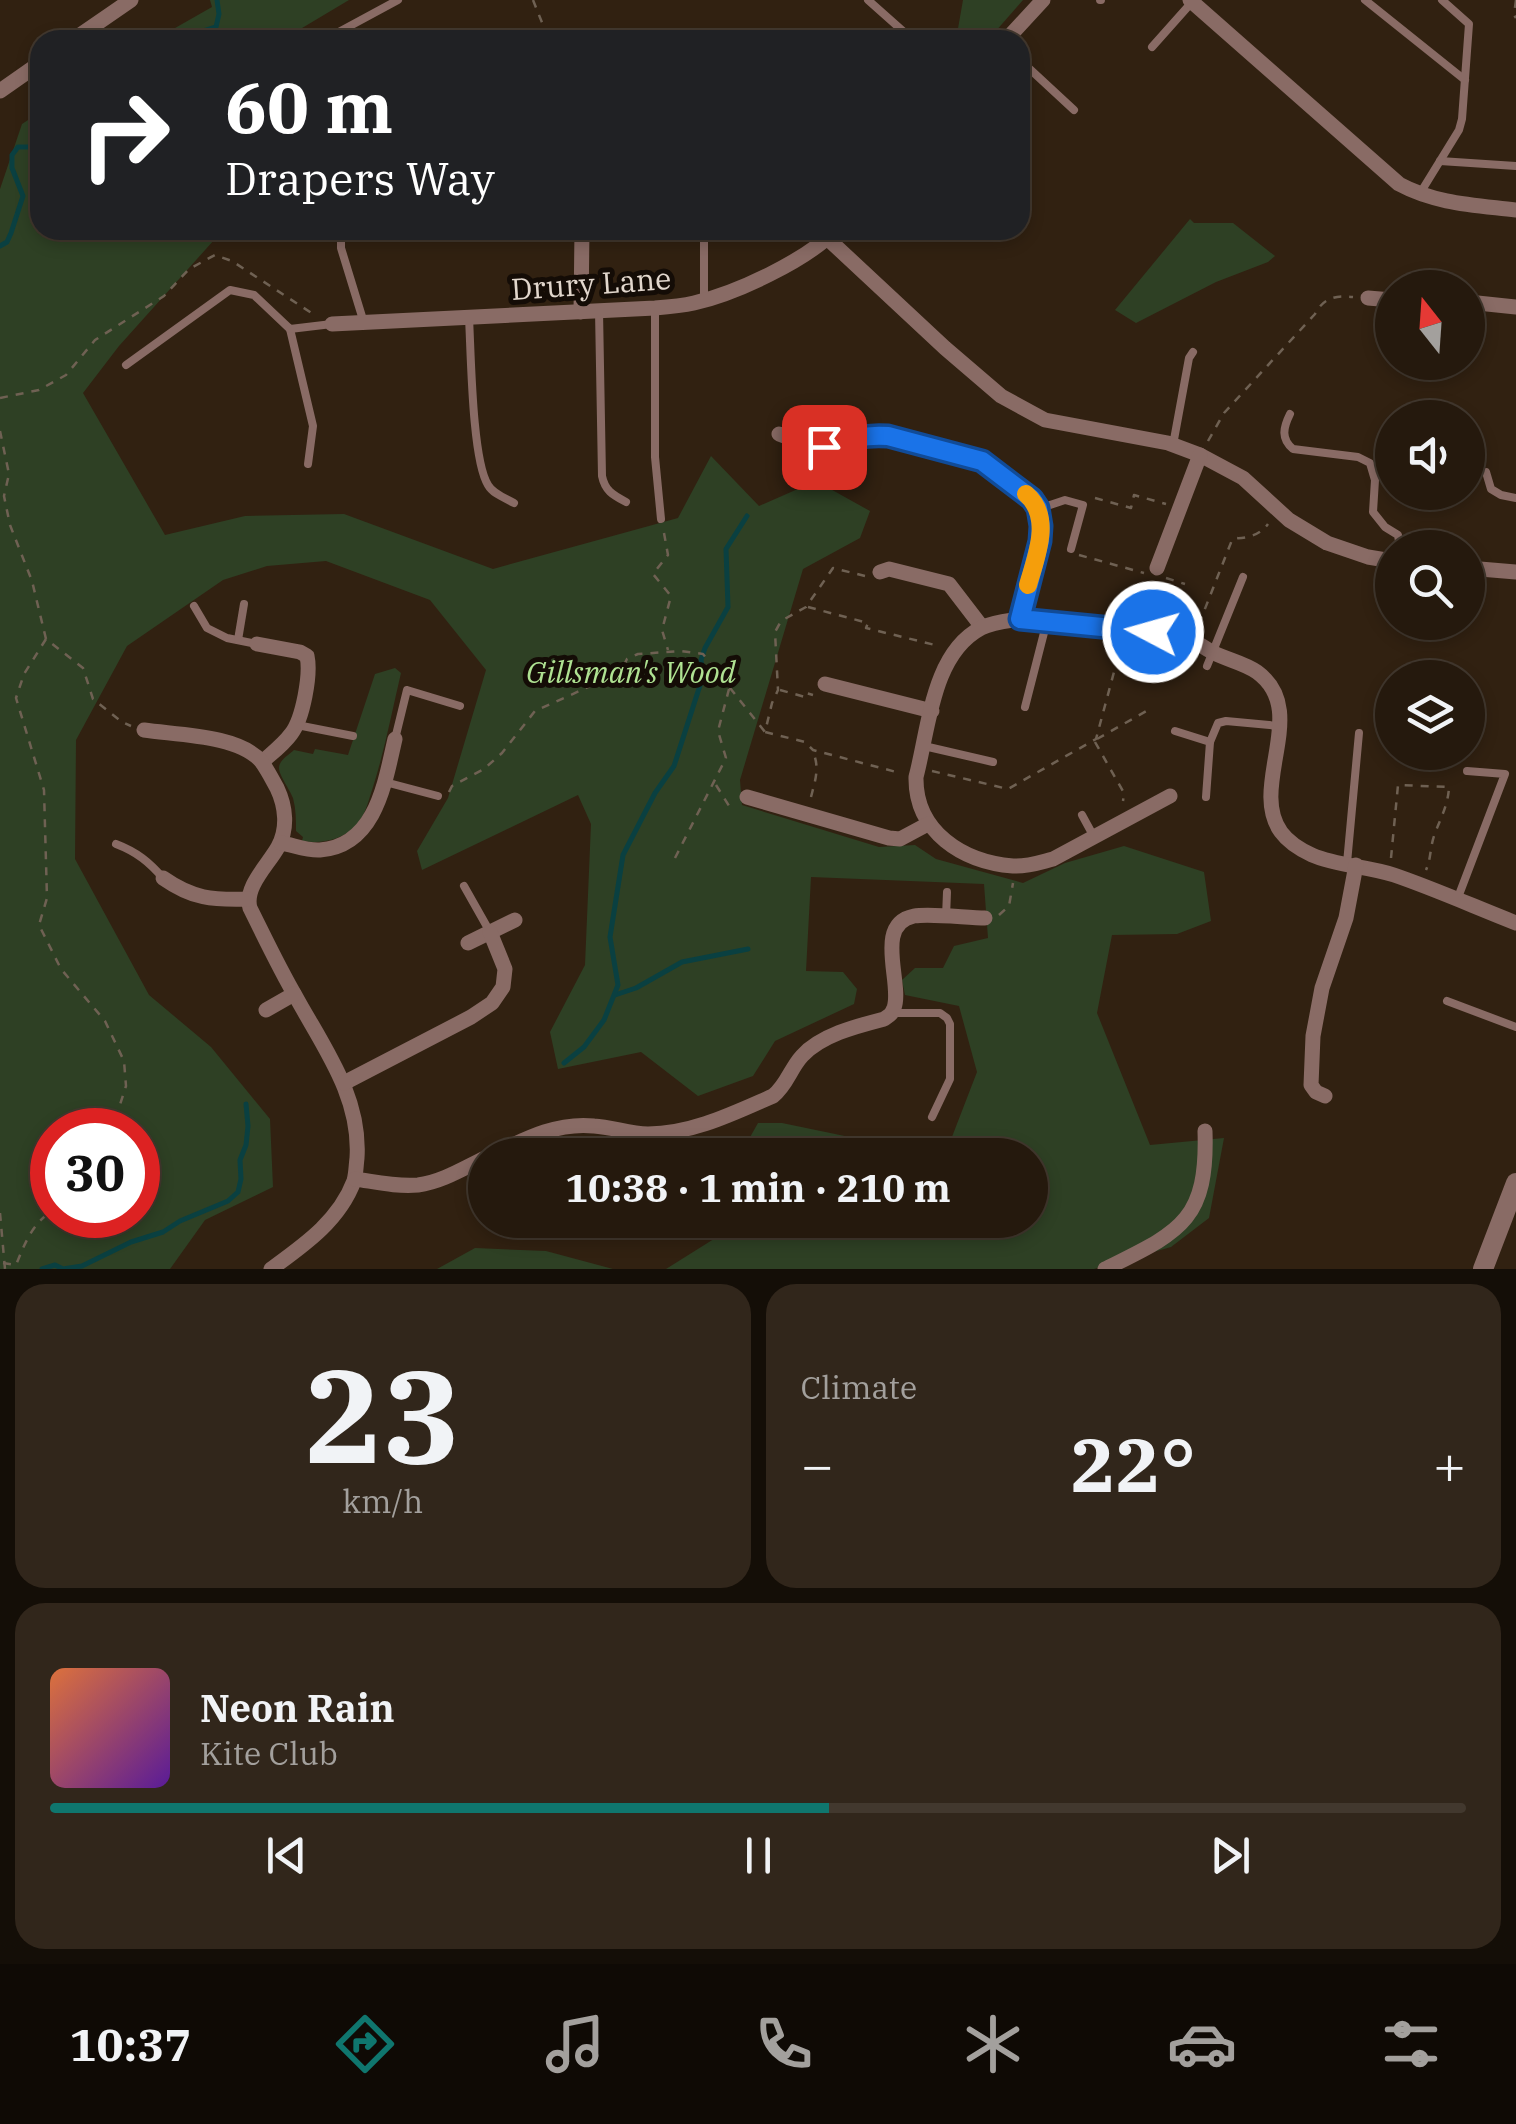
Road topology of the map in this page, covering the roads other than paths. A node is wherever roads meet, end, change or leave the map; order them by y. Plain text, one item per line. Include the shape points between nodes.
1 (131, 0) edge
2 (398, 0) edge
3 (868, 0) edge
4 (1042, 0) edge
5 (1365, 0) edge
6 (1442, 0) edge
7 (1191, 1) edge
8 (88, 30) edge
9 (342, 30) edge
10 (901, 30) edge
11 (1015, 30) edge
12 (1152, 47) dead end
13 (1030, 69) edge
14 (30, 70) edge
15 (1465, 80) junction
16 (0, 91) edge
17 (1074, 110) dead end
18 (1440, 162) junction
19 (1516, 166) edge
20 (1419, 195) junction
21 (1516, 210) edge
22 (341, 240) edge
23 (582, 240) edge
24 (704, 240) edge
25 (823, 240) edge
26 (838, 240) edge
27 (1368, 298) road end
28 (1375, 299) edge
29 (704, 300) junction
30 (1485, 304) edge
31 (1516, 307) edge
32 (654, 308) junction
33 (598, 311) junction
34 (581, 312) junction
35 (470, 318) junction
36 (364, 323) junction
37 (332, 324) joint
38 (290, 329) junction
39 (1193, 352) dead end
40 (126, 364) dead end
41 (1290, 414) dead end
42 (778, 434) dead end
43 (840, 442) junction
44 (1172, 445) junction
45 (1200, 455) junction
46 (844, 459) dead end
47 (308, 464) dead end
48 (1486, 472) dead end
49 (1516, 498) edge
50 (626, 502) dead end
51 (514, 503) dead end
52 (1038, 508) junction
53 (661, 519) road end
54 (1390, 530) edge
55 (1073, 552) road end
56 (1375, 558) edge
57 (1485, 569) edge
58 (880, 572) road end
59 (1516, 572) edge
60 (1158, 574) road end
61 (1243, 577) dead end
62 (244, 604) dead end
63 (194, 606) dead end
64 (1020, 619) junction
65 (1047, 621) junction
66 (982, 628) junction
67 (238, 640) junction
68 (256, 644) joint
69 (1209, 659) junction
70 (825, 684) road end
71 (460, 706) dead end
72 (1024, 707) dead end
73 (932, 710) junction
74 (297, 725) junction
75 (1279, 726) junction
76 (144, 730) road end
77 (1175, 730) dead end
78 (1359, 734) dead end
79 (353, 736) dead end
80 (395, 740) joint
81 (1210, 742) junction
82 (924, 746) junction
83 (262, 762) junction
84 (993, 762) dead end
85 (1467, 771) dead end
86 (384, 782) junction
87 (438, 796) dead end
88 (1170, 796) dead end
89 (747, 797) road end
90 (1206, 798) dead end
91 (1082, 816) dead end
92 (928, 824) junction
93 (1099, 834) junction
94 (281, 843) junction
95 (116, 844) dead end
96 (1352, 864) junction
97 (164, 878) joint
98 (464, 886) dead end
99 (947, 892) dead end
100 (248, 899) junction
101 (1457, 900) junction
102 (946, 917) junction
103 (986, 918) road end
104 (515, 920) dead end
105 (1516, 923) edge
106 (490, 932) junction
107 (468, 943) dead end
108 (294, 994) junction
109 (1447, 1002) dead end
110 (266, 1010) dead end
111 (892, 1013) junction
112 (1516, 1027) edge
113 (344, 1083) junction
114 (1326, 1096) dead end
115 (932, 1117) dead end
116 (1204, 1131) dead end
117 (527, 1138) edge
118 (468, 1166) edge
119 (355, 1178) junction
120 (1516, 1182) edge
121 (271, 1269) edge
122 (1105, 1269) edge
123 (1483, 1269) edge

1 - 8 street
2 - 9 lane
3 - 10 lane
4 - 11 street
5 - 15 lane
6 - 15 lane via 1468,24
7 - 12 lane
7 - 20 street
13 - 17 lane
14 - 16 street
15 - 18 lane via 1459,130
18 - 19 lane
18 - 20 lane
20 - 21 street
22 - 36 lane
23 - 34 street
24 - 29 lane
25 - 29 street, Drury Lane via 749,284
26 - 44 street via 1001,396 1045,420
27 - 28 street
29 - 32 street, Drury Lane
30 - 31 street
32 - 33 street, Drury Lane
32 - 53 lane
33 - 34 street, Drury Lane
33 - 50 lane via 602,476 604,486
34 - 35 street, Drury Lane
35 - 36 street, Drury Lane
35 - 51 lane via 483,474 490,490
36 - 37 street, Drury Lane
37 - 38 lane
38 - 40 lane via 254,294 230,290
38 - 47 lane via 313,426
39 - 44 lane
41 - 54 lane via 1284,430 1293,449 1370,462 1373,512
42 - 43 street via 819,448
43 - 46 lane
43 - 52 street via 888,436 975,458
44 - 45 street
45 - 56 street via 1243,478 1289,520 1327,543
45 - 60 street
48 - 49 lane via 1490,488
52 - 55 lane via 1065,500 1083,505
52 - 64 street via 1040,541
57 - 59 street
58 - 66 street via 949,584
61 - 69 lane
62 - 67 lane
63 - 67 lane via 207,628
64 - 65 street
64 - 66 street
65 - 69 street via 1193,639
65 - 72 lane
66 - 73 street via 944,666
67 - 68 lane
68 - 74 street via 307,656
69 - 75 street via 1256,671 1268,682
70 - 73 street
71 - 80 lane via 408,690
73 - 82 street
74 - 79 lane
74 - 83 street
75 - 81 lane via 1226,720
75 - 96 street via 1272,808 1279,830 1295,847
76 - 83 street via 239,745
77 - 81 lane
78 - 96 lane
80 - 86 street
81 - 90 lane
82 - 84 lane
82 - 92 street via 918,772
83 - 94 street via 281,798
85 - 101 lane via 1505,774
86 - 87 lane
86 - 94 street via 374,814 340,845 318,850
88 - 93 street
89 - 92 street via 900,839
91 - 93 lane
92 - 93 street via 974,857 1014,866 1053,859
94 - 100 street
95 - 97 lane via 134,850
96 - 101 street
96 - 114 street via 1346,918 1313,1036 1311,1085
97 - 100 street via 200,898
98 - 106 lane
99 - 102 lane
100 - 108 street
101 - 105 street
102 - 103 street
102 - 111 street via 913,916 900,923 893,937
104 - 106 street
106 - 107 street
106 - 113 street via 505,970 492,1002
108 - 110 street
108 - 113 street
109 - 112 lane
111 - 115 lane via 940,1014 950,1024 950,1078
111 - 117 street via 804,1052 774,1096 699,1126 646,1134 570,1125
113 - 119 street via 358,1142
116 - 122 street via 1202,1182 1178,1229
118 - 119 street via 420,1185
119 - 121 street via 330,1220
120 - 123 street

